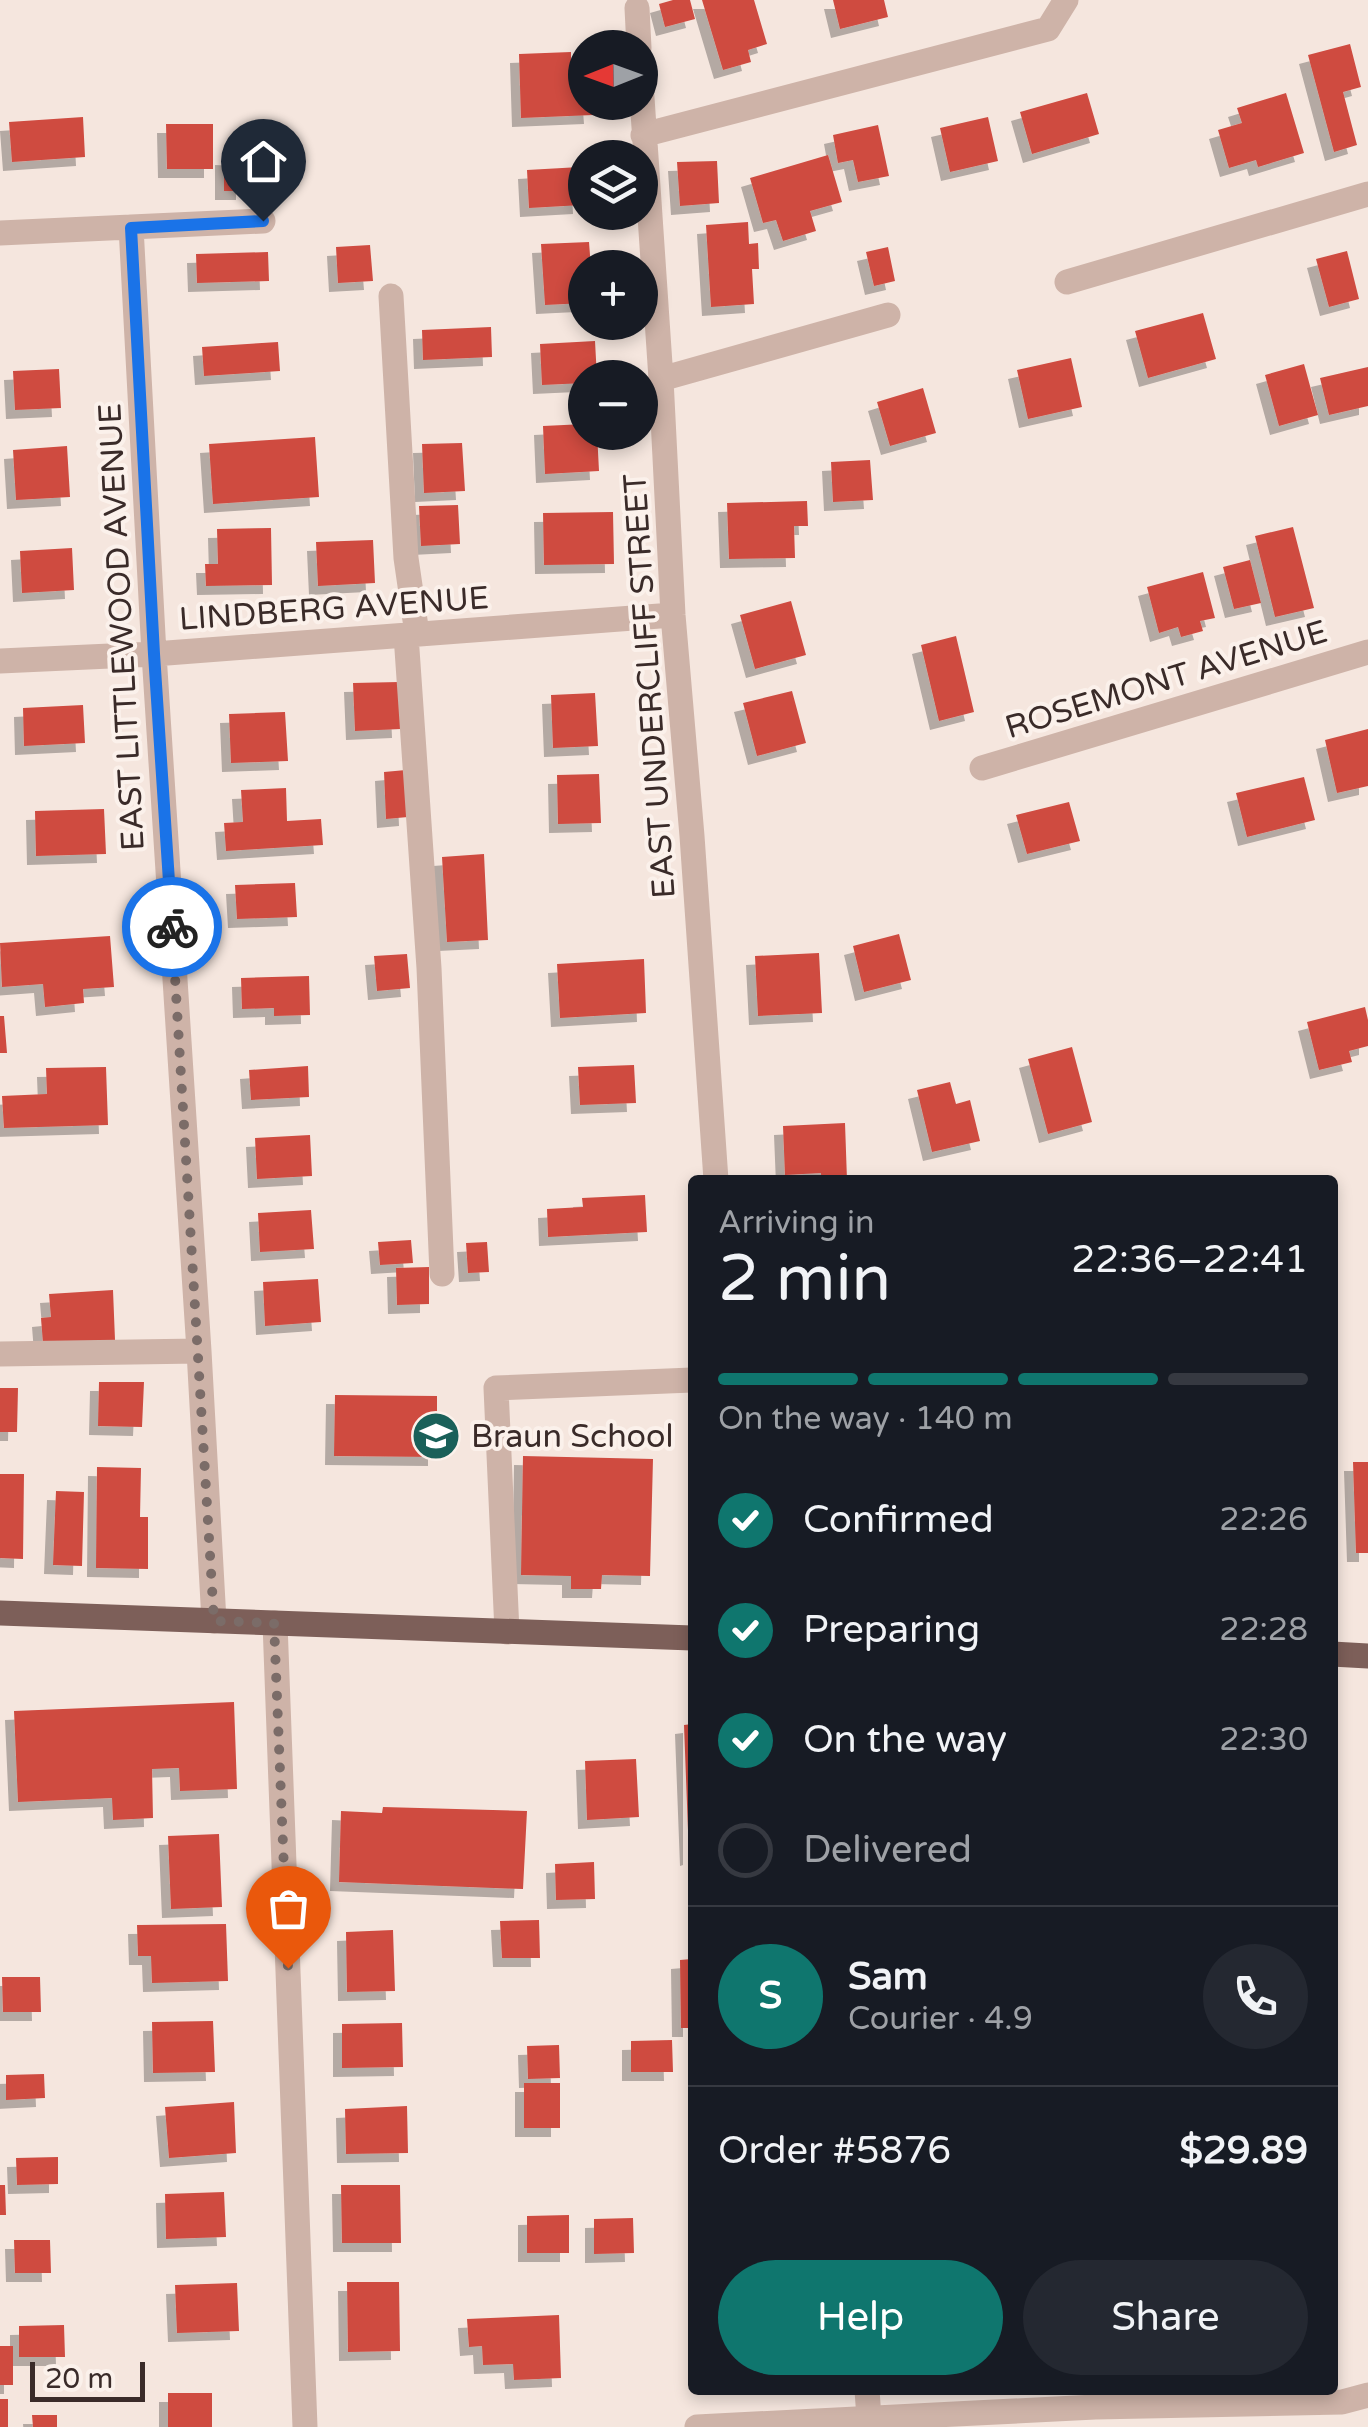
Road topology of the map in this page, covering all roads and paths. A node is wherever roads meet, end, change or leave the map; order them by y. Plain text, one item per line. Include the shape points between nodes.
1 (1066, 0) edge
2 (637, 8) dead end
3 (638, 30) edge
4 (642, 120) edge
5 (643, 135) junction
6 (1368, 194) edge
7 (263, 221) dead end
8 (131, 228) junction
9 (0, 233) edge
10 (1067, 282) dead end
11 (392, 296) dead end
12 (888, 315) dead end
13 (661, 379) junction
14 (673, 615) junction
15 (412, 634) junction
16 (1368, 652) edge
17 (154, 654) junction
18 (0, 661) edge
19 (982, 768) dead end
20 (716, 1175) edge
21 (442, 1274) dead end
22 (200, 1351) junction
23 (0, 1354) edge
24 (688, 1380) edge
25 (0, 1612) edge
26 (214, 1621) junction
27 (274, 1623) junction
28 (508, 1632) junction
29 (688, 1638) edge
30 (1338, 1654) edge
31 (1368, 1656) edge
32 (867, 2395) edge
33 (1368, 2395) edge
34 (868, 2418) junction
35 (305, 2427) edge
36 (697, 2427) edge

1 - 5 street via 1048,29
2 - 3 street
4 - 5 street, EAST UNDERCLIFF STREET
5 - 13 street, EAST UNDERCLIFF STREET
6 - 10 street
7 - 8 street
8 - 9 street
8 - 17 street, EAST LITTLEWOOD AVENUE
11 - 15 street
12 - 13 street
13 - 14 street, EAST UNDERCLIFF STREET
14 - 15 street, LINDBERG AVENUE
14 - 20 street, EAST UNDERCLIFF STREET
15 - 17 street, LINDBERG AVENUE
15 - 21 street
16 - 19 street, ROSEMONT AVENUE
17 - 18 street, LINDBERG AVENUE
17 - 22 street, EAST LITTLEWOOD AVENUE
22 - 23 street
22 - 26 street, EAST LITTLEWOOD AVENUE
24 - 28 street via 496,1388
25 - 26 main road
26 - 27 main road
27 - 28 main road
27 - 35 street
28 - 29 main road
30 - 31 main road
32 - 34 street
33 - 34 street via 1342,2402
34 - 36 street

